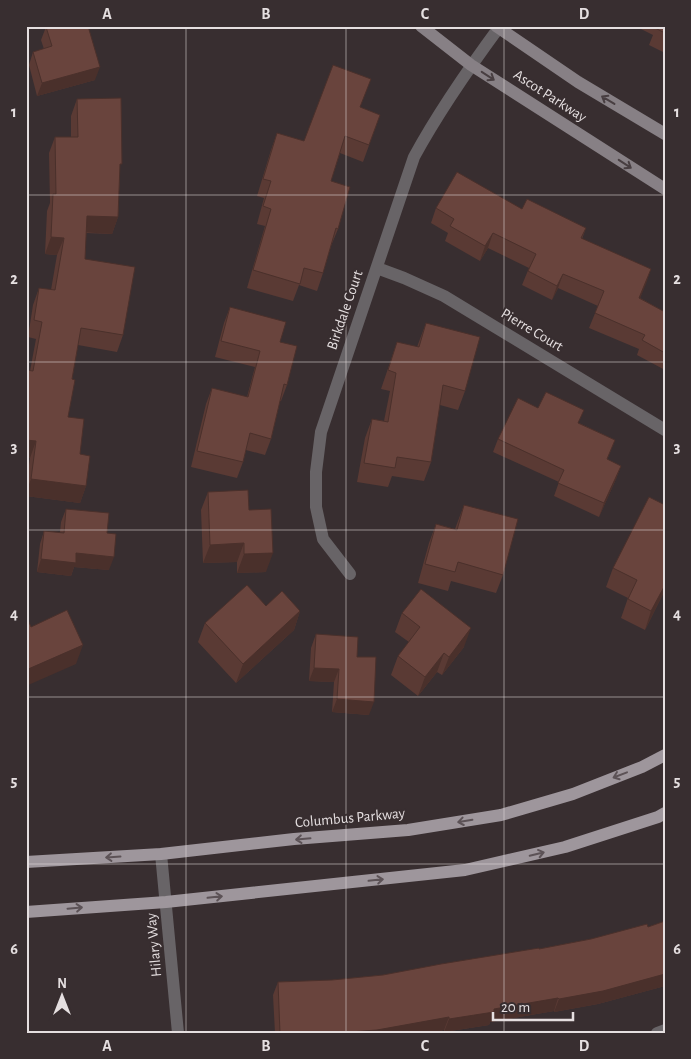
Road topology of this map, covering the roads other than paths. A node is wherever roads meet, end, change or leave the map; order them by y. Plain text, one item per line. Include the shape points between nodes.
1 (421, 26) edge
2 (498, 27) edge
3 (471, 65) junction
4 (665, 134) edge
5 (665, 189) edge
6 (376, 268) junction
7 (665, 430) edge
8 (350, 574) dead end
9 (665, 755) edge
10 (665, 812) edge
11 (162, 854) junction
12 (26, 862) edge
13 (166, 902) junction
14 (26, 912) edge
15 (665, 1030) edge
16 (178, 1033) edge
17 (657, 1033) edge

1 - 3 main road, Ascot Parkway
2 - 3 street, Birkdale Court
4 -> 2 main road, Ascot Parkway via 578,82
3 -> 5 main road, Ascot Parkway
3 - 6 street, Birkdale Court via 414,156
6 - 7 street, Pierre Court via 444,296
6 - 8 street, Birkdale Court via 321,432 316,472 316,507 322,540
9 -> 11 main road, Columbus Parkway via 573,794 501,815 408,830
13 -> 10 main road via 465,870 565,847
11 -> 12 main road, Columbus Parkway
11 - 13 street, Hilary Way
14 -> 13 main road
13 - 16 street, Hilary Way
15 - 17 street

